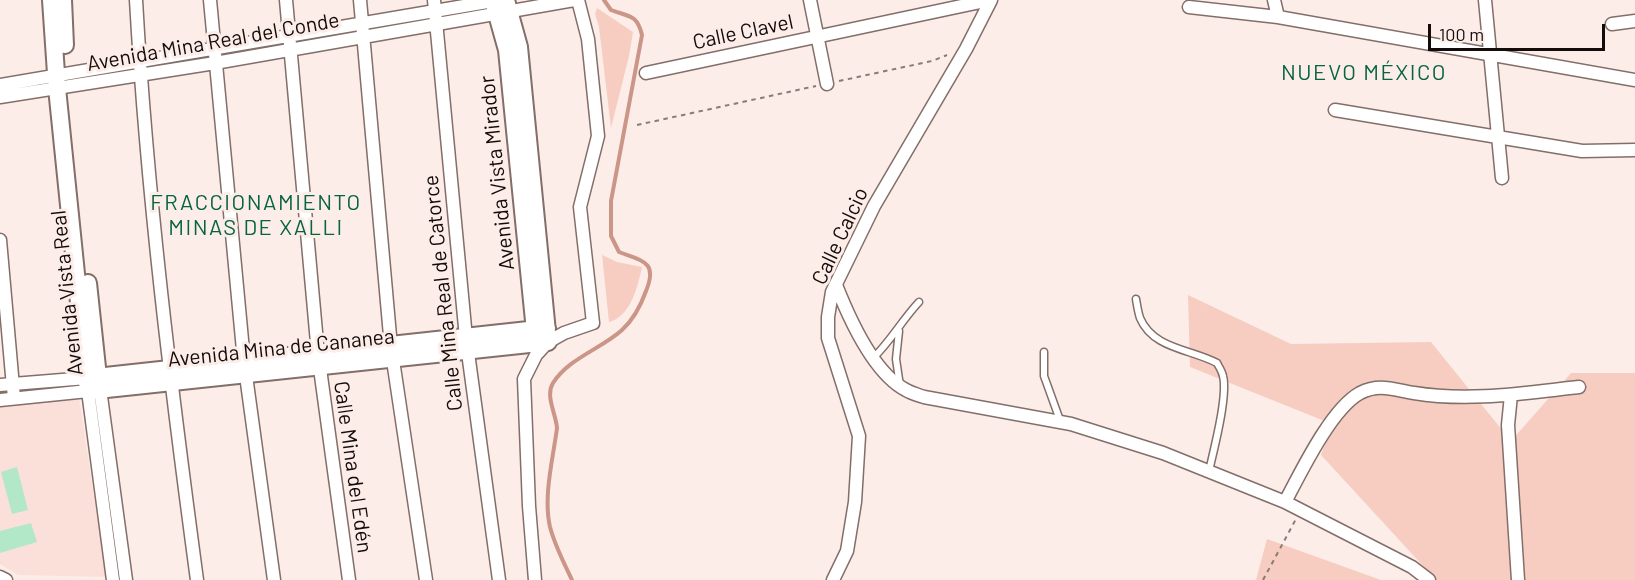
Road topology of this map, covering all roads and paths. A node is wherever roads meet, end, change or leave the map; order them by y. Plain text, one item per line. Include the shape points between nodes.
1 (51, 0) edge
2 (63, 0) edge
3 (136, 0) edge
4 (210, 0) edge
5 (286, 0) edge
6 (360, 0) edge
7 (576, 0) edge
8 (810, 0) edge
9 (991, 0) edge
10 (1274, 0) edge
11 (1485, 0) edge
12 (499, 4) edge
13 (434, 5) edge
14 (1189, 7) dead end
15 (1278, 17) junction
16 (1635, 21) edge
17 (362, 24) junction
18 (435, 24) junction
19 (1612, 24) dead end
20 (288, 36) junction
21 (818, 36) junction
22 (362, 37) junction
23 (214, 49) junction
24 (289, 49) junction
25 (966, 49) junction
26 (1491, 56) junction
27 (215, 63) junction
28 (140, 68) junction
29 (646, 73) dead end
30 (62, 80) junction
31 (1635, 80) edge
32 (827, 84) junction
33 (0, 85) edge
34 (0, 97) edge
35 (1335, 110) dead end
36 (637, 125) dead end
37 (1497, 136) junction
38 (1635, 150) edge
39 (1502, 178) dead end
40 (0, 240) edge
41 (836, 285) junction
42 (1136, 299) dead end
43 (919, 302) dead end
44 (3, 316) edge
45 (901, 322) junction
46 (541, 340) junction
47 (466, 344) junction
48 (1044, 352) dead end
49 (392, 353) junction
50 (873, 358) junction
51 (319, 361) junction
52 (244, 368) junction
53 (169, 375) junction
54 (6, 384) edge
55 (93, 384) junction
56 (900, 386) junction
57 (1579, 387) dead end
58 (1511, 395) junction
59 (14, 398) junction
60 (0, 400) edge
61 (1061, 423) junction
62 (1209, 471) junction
63 (106, 482) junction
64 (1285, 502) junction
65 (1301, 510) junction
66 (0, 577) edge
67 (6, 580) edge
68 (113, 580) edge
69 (126, 580) edge
70 (197, 580) edge
71 (274, 580) edge
72 (349, 580) edge
73 (426, 580) edge
74 (499, 580) edge
75 (535, 580) edge
76 (832, 580) edge
77 (1263, 580) edge
78 (1430, 580) edge
79 (1518, 580) edge

1 - 30 street, Avenida Vista Real
2 - 30 street, Avenida Vista Real
3 - 28 street
4 - 23 street
5 - 20 street, Calle Mina del Edén
6 - 17 street
7 - 12 street, Avenida Mina Real del Conde
7 - 46 street, Avenida Mina de Cananea via 588,39 598,136 580,207 593,322
8 - 21 street
9 - 21 street, Calle Clavel
9 - 25 street, Calle Calcio
10 - 15 street
11 - 26 street
12 - 13 street, Avenida Mina Real del Conde
12 - 18 street, Avenida Mina Real del Conde
12 - 46 street, Avenida Vista Mirador via 519,47
13 - 17 street, Avenida Mina Real del Conde
13 - 18 street, Calle Mina Real de Catorce
14 - 15 street
15 - 26 street
16 - 19 street
17 - 20 street, Avenida Mina Real del Conde
17 - 22 street
18 - 22 street, Avenida Mina Real del Conde
18 - 47 street, Calle Mina Real de Catorce
20 - 23 street, Avenida Mina Real del Conde
20 - 24 street, Calle Mina del Edén
21 - 29 street, Calle Clavel
21 - 32 street
22 - 24 street, Avenida Mina Real del Conde
22 - 49 street
23 - 27 street
23 - 28 street, Avenida Mina Real del Conde
24 - 27 street, Avenida Mina Real del Conde
24 - 51 street, Calle Mina del Edén
25 - 32 path via 932,61
25 - 41 street, Calle Calcio via 874,206
26 - 31 street
26 - 37 street
27 - 28 street, Avenida Mina Real del Conde
27 - 52 street
28 - 30 street, Avenida Mina Real del Conde
28 - 53 street
30 - 33 street, Avenida Mina Real del Conde
30 - 34 street, Avenida Mina Real del Conde
30 - 55 street, Avenida Vista Real
32 - 36 path
35 - 37 street
37 - 38 street via 1582,151
37 - 39 street
40 - 44 street
41 - 50 street
41 - 76 street, Calle Calcio via 828,317 828,338 859,436 847,551
42 - 62 lane via 1140,319 1152,335 1217,363 1223,375 1218,432
43 - 45 lane
44 - 54 street
45 - 50 lane
45 - 56 lane via 896,350
46 - 47 street, Avenida Mina de Cananea
46 - 75 street via 523,387
47 - 49 street, Avenida Mina de Cananea
47 - 74 street, Calle Mina Real de Catorce
48 - 61 lane via 1044,376
49 - 51 street, Avenida Mina de Cananea
49 - 73 street
50 - 56 street
51 - 52 street, Avenida Mina de Cananea
51 - 72 street, Calle Mina del Edén
52 - 53 street, Avenida Mina de Cananea
52 - 71 street
53 - 55 street, Avenida Mina de Cananea
53 - 70 street
54 - 55 street, Avenida Mina de Cananea
54 - 59 street
55 - 59 street, Avenida Mina de Cananea
55 - 63 street, Avenida Vista Real
56 - 61 street via 924,397
57 - 58 street
58 - 64 street via 1438,397 1382,387 1361,393 1345,404 1324,433
58 - 79 street via 1508,425
59 - 60 street, Avenida Mina de Cananea
61 - 62 street
62 - 64 street
63 - 68 street, Avenida Vista Real
63 - 69 street, Avenida Vista Real
64 - 65 street
65 - 77 path
65 - 78 street
66 - 67 street

